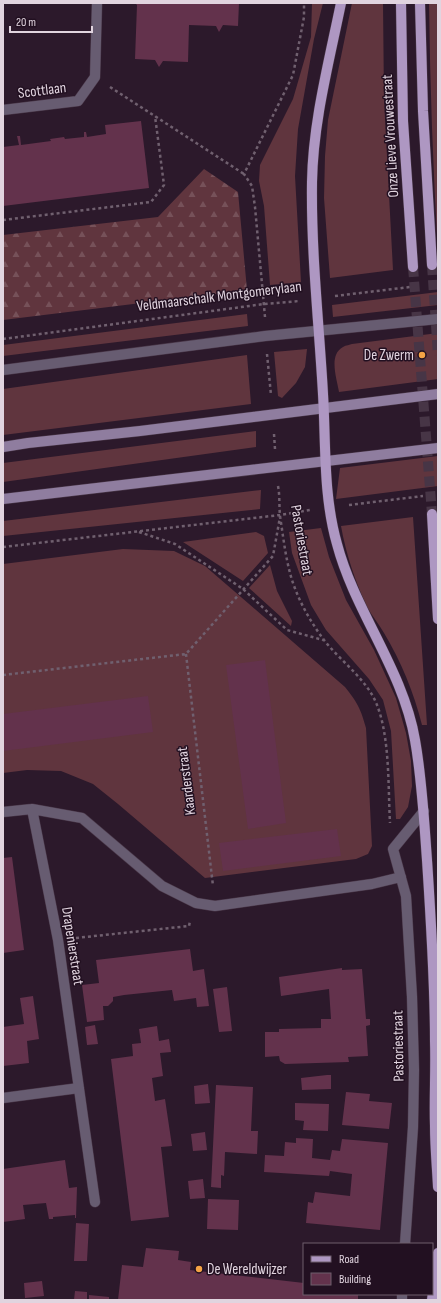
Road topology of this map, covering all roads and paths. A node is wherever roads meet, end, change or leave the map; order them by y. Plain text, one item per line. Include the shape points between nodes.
1 (97, 3) edge
2 (304, 3) edge
3 (341, 3) edge
4 (401, 3) edge
5 (420, 3) edge
6 (95, 77) junction
7 (3, 110) edge
8 (155, 116) junction
9 (244, 174) junction
10 (3, 220) edge
11 (432, 265) tunnel mouth
12 (413, 267) tunnel mouth
13 (415, 286) dead end
14 (317, 298) junction
15 (264, 304) junction
16 (438, 319) edge
17 (319, 331) junction
18 (265, 336) junction
19 (3, 339) edge
20 (3, 370) edge
21 (438, 394) edge
22 (324, 408) junction
23 (273, 414) junction
24 (3, 447) edge
25 (438, 448) edge
26 (325, 461) junction
27 (276, 467) junction
28 (430, 495) dead end
29 (3, 499) edge
30 (329, 508) junction
31 (432, 514) tunnel mouth
32 (280, 515) junction
33 (136, 532) junction
34 (3, 547) edge
35 (243, 589) junction
36 (438, 619) edge
37 (324, 640) junction
38 (186, 654) junction
39 (3, 675) edge
40 (32, 809) junction
41 (424, 811) junction
42 (3, 812) edge
43 (393, 849) junction
44 (401, 877) junction
45 (196, 903) junction
46 (215, 906) junction
47 (58, 940) junction
48 (79, 1088) junction
49 (3, 1098) edge
50 (438, 1187) edge
51 (95, 1202) dead end
52 (405, 1243) edge
53 (438, 1253) edge
54 (433, 1292) edge

1 - 6 street
2 - 9 path via 304,17 293,75
3 - 14 main road via 317,128 312,180
4 - 12 main road, Onze Lieve Vrouwestraat via 403,121
5 - 11 main road
6 - 7 street, Scottlaan via 78,101
6 - 8 path
8 - 9 path
8 - 10 path via 164,185 151,202
9 - 15 path via 252,186
13 - 14 path, Veldmaarschalk Montgomerylaan
14 - 15 path, Veldmaarschalk Montgomerylaan
14 - 17 main road
15 - 18 path, Pastoriestraat
15 - 19 path, Veldmaarschalk Montgomerylaan
16 - 17 street
17 - 18 street
17 - 22 main road
18 - 20 street
18 - 23 path, Pastoriestraat
21 - 22 main road
22 - 23 main road
22 - 26 main road
23 - 24 main road
23 - 27 path, Pastoriestraat
25 - 26 main road
26 - 27 main road
26 - 30 main road
27 - 29 main road
27 - 32 path, Pastoriestraat
28 - 30 path
30 - 32 path
30 - 41 main road via 336,543 350,585 404,695 412,720
31 - 36 main road
32 - 33 path
32 - 35 path via 273,556
32 - 37 path, Pastoriestraat via 290,573 310,618
33 - 34 path
33 - 35 path via 175,544
35 - 37 path via 288,630
35 - 38 path
37 - 43 path, Pastoriestraat via 369,690 381,717
38 - 39 path
38 - 46 path, Kaarderstraat
40 - 42 street
40 - 45 street via 82,818 162,886
40 - 47 street, Drapenierstraat
41 - 43 street
41 - 50 main road via 434,962
43 - 44 street, Pastoriestraat
44 - 46 street via 372,884
44 - 52 street, Pastoriestraat via 408,920 414,1070
45 - 46 street
45 - 47 path via 189,926
47 - 48 street, Drapenierstraat
48 - 49 street
48 - 51 street, Drapenierstraat
53 - 54 main road

